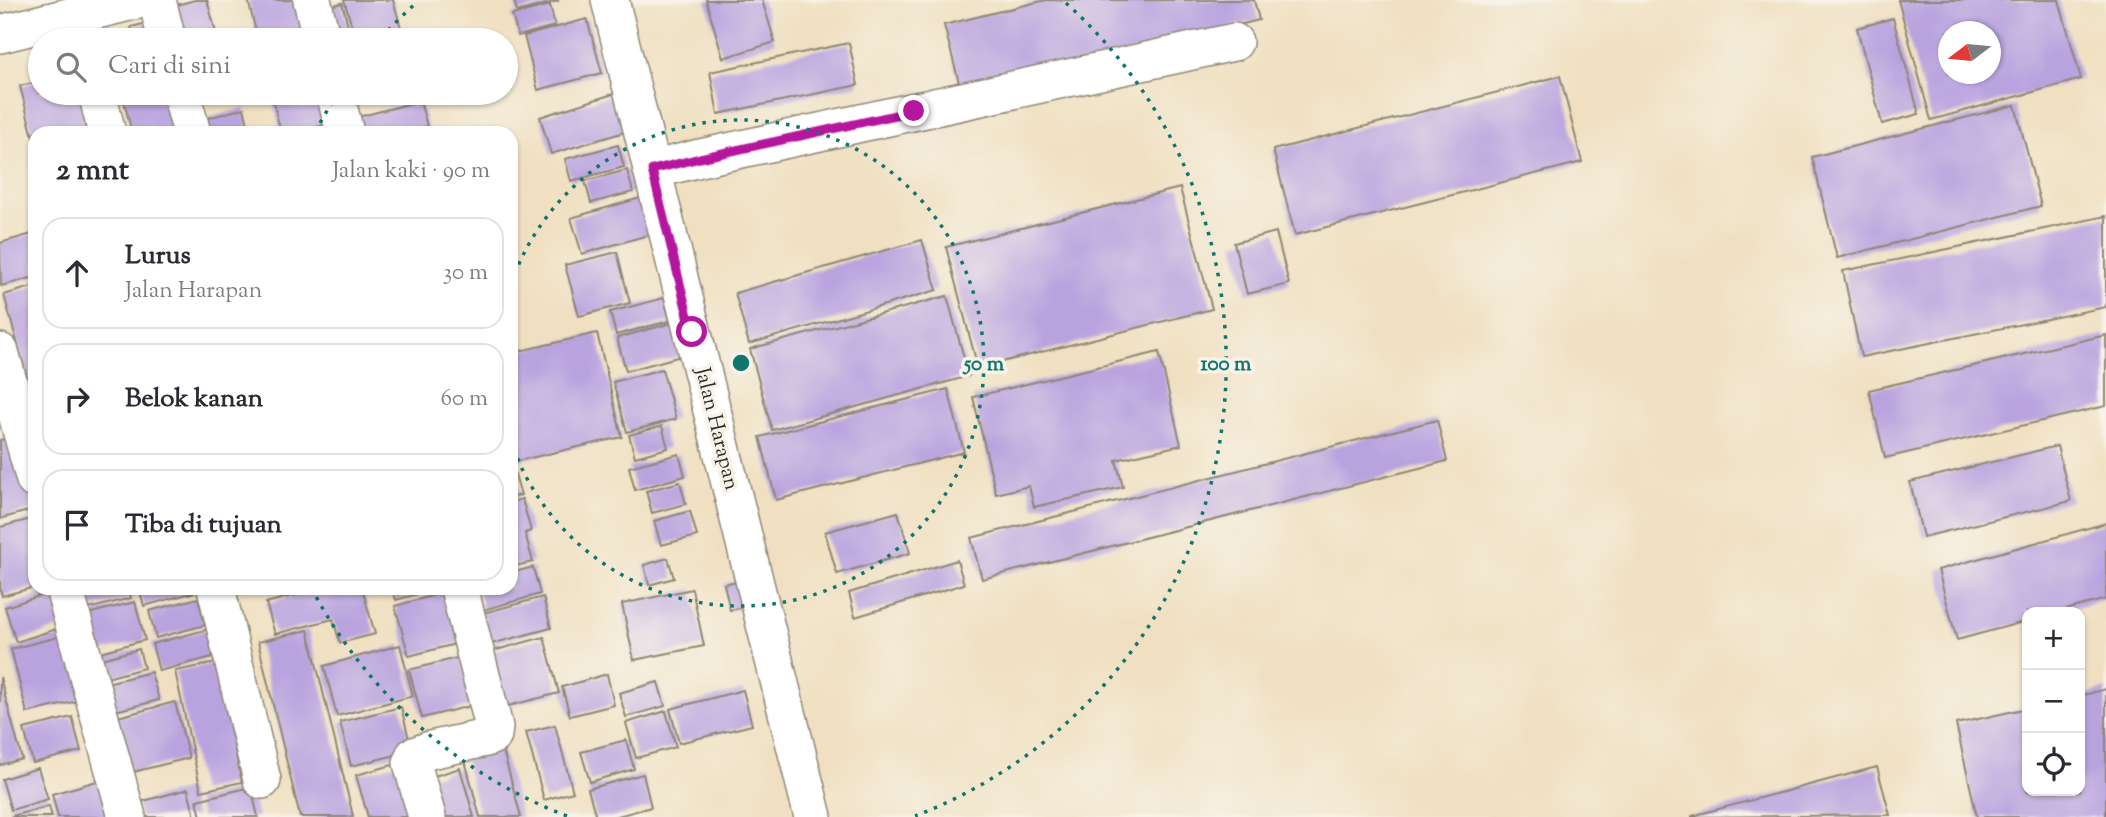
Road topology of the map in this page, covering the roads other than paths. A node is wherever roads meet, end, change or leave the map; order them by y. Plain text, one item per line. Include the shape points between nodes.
1 (137, 0) edge
2 (157, 0) edge
3 (312, 0) edge
4 (610, 0) edge
5 (79, 18) edge
6 (28, 28) edge
7 (30, 28) edge
8 (164, 28) edge
9 (319, 28) edge
10 (0, 34) edge
11 (1234, 42) dead end
12 (100, 105) edge
13 (184, 105) edge
14 (338, 105) edge
15 (105, 126) edge
16 (190, 126) edge
17 (343, 126) edge
18 (652, 170) junction
19 (0, 352) edge
20 (28, 454) edge
21 (66, 595) edge
22 (218, 595) edge
23 (461, 595) edge
24 (262, 780) dead end
25 (127, 817) edge
26 (427, 817) edge
27 (813, 817) edge

1 - 5 street
2 - 8 street
3 - 9 street
4 - 18 street, Jalan Harapan
5 - 7 street
6 - 10 street
11 - 18 street
12 - 15 street
13 - 16 street
14 - 17 street
18 - 27 street, Jalan Harapan
19 - 20 street
21 - 25 street
22 - 24 street
23 - 26 street via 493,735 414,756

